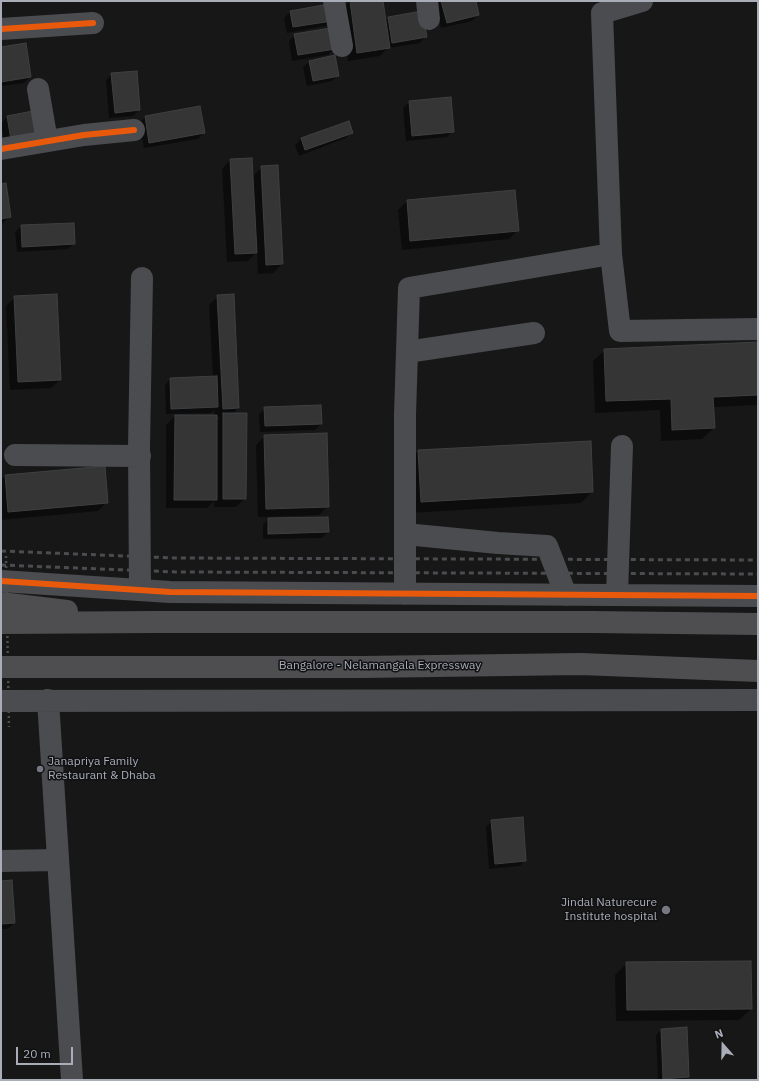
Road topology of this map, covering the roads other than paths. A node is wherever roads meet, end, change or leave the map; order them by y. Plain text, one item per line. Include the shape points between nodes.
1 (334, 1) edge
2 (642, 1) edge
3 (93, 23) dead end
4 (1, 29) edge
5 (342, 46) dead end
6 (38, 89) dead end
7 (134, 130) dead end
8 (47, 141) junction
9 (1, 149) edge
10 (611, 254) junction
11 (142, 278) dead end
12 (758, 329) edge
13 (534, 333) dead end
14 (407, 352) junction
15 (622, 446) dead end
16 (15, 455) dead end
17 (140, 456) junction
18 (405, 534) junction
19 (1, 581) edge
20 (140, 590) junction
21 (405, 594) junction
22 (566, 595) junction
23 (617, 595) junction
24 (758, 596) edge
25 (1, 603) edge
26 (156, 622) junction
27 (1, 623) edge
28 (758, 624) edge
29 (1, 667) edge
30 (758, 671) edge
31 (48, 700) junction
32 (758, 700) edge
33 (1, 701) edge
34 (58, 860) junction
35 (1, 861) edge
36 (72, 1080) edge

1 - 5 street
2 - 10 street via 602,13
3 - 4 street
6 - 8 street
7 - 8 street
8 - 9 street
10 - 12 street via 620,331
10 - 14 street via 409,288
11 - 17 street
13 - 14 street
14 - 18 street
15 - 23 street
16 - 17 street
17 - 20 street
18 - 21 street
18 - 22 street via 547,546
19 - 20 street
20 - 21 street
21 - 22 street
22 - 23 street
23 - 24 street
25 - 26 highway
26 - 27 highway
26 - 28 highway
29 - 30 highway, Bangalore - Nelamangala Expressway via 581,664
31 - 32 street
31 - 33 street
31 - 34 street
34 - 35 street
34 - 36 street

